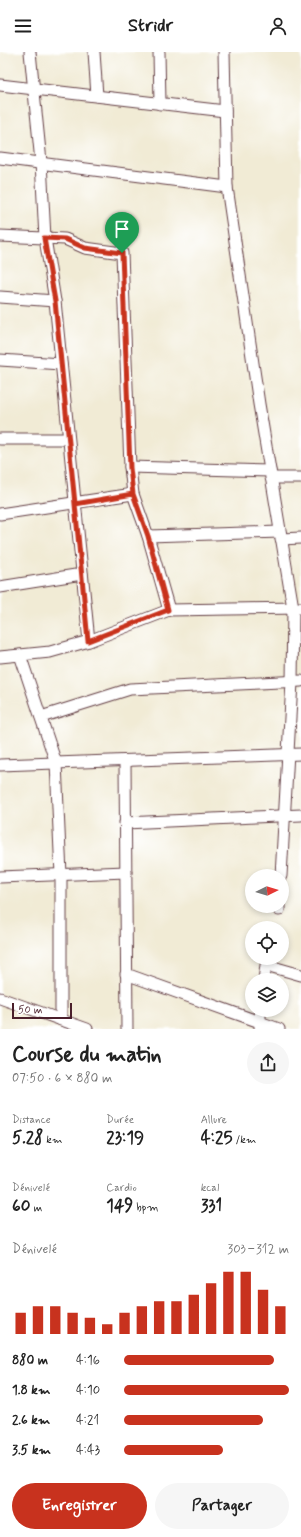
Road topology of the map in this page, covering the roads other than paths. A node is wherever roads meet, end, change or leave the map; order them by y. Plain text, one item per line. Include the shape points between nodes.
1 (30, 52) edge
2 (94, 52) edge
3 (159, 52) edge
4 (224, 52) edge
5 (0, 85) edge
6 (34, 89) junction
7 (97, 96) junction
8 (160, 104) junction
9 (225, 111) junction
10 (0, 158) edge
11 (41, 162) junction
12 (227, 187) junction
13 (0, 236) edge
14 (44, 238) junction
15 (0, 296) edge
16 (55, 301) junction
17 (0, 360) edge
18 (61, 364) junction
19 (0, 439) edge
20 (68, 439) junction
21 (130, 468) junction
22 (271, 474) junction
23 (301, 478) edge
24 (133, 494) junction
25 (75, 504) junction
26 (0, 514) edge
27 (281, 535) junction
28 (148, 536) junction
29 (301, 538) edge
30 (82, 574) junction
31 (0, 587) edge
32 (297, 608) edge
33 (168, 610) junction
34 (88, 641) junction
35 (20, 655) junction
36 (0, 657) edge
37 (296, 681) edge
38 (41, 717) junction
39 (301, 754) edge
40 (288, 755) junction
41 (125, 761) junction
42 (56, 763) junction
43 (0, 765) edge
44 (301, 815) edge
45 (285, 816) junction
46 (125, 823) junction
47 (281, 869) edge
48 (126, 872) junction
49 (61, 875) junction
50 (0, 877) edge
51 (265, 973) edge
52 (126, 974) junction
53 (301, 975) edge
54 (0, 998) edge
55 (61, 1020) junction
56 (260, 1026) edge
57 (87, 1029) edge
58 (127, 1029) edge
59 (279, 1029) edge

1 - 6 street
2 - 7 street
3 - 8 street
4 - 9 street
5 - 6 street
6 - 7 street
6 - 11 street
7 - 8 street
8 - 9 street
9 - 12 street
10 - 11 street
11 - 12 street
11 - 14 street
12 - 22 street via 258,404
13 - 14 street
14 - 16 street
14 - 21 street via 65,239 85,248 122,253
15 - 16 street
16 - 18 street
17 - 18 street
18 - 20 street
19 - 20 street
20 - 25 street
21 - 22 street
21 - 24 street
22 - 23 street
22 - 27 street
24 - 25 street
24 - 28 street
25 - 26 street
25 - 30 street
27 - 28 street
27 - 29 street
27 - 32 street
28 - 33 street
30 - 31 street
30 - 34 street
32 - 33 street
32 - 37 street
33 - 34 street
34 - 35 street via 50,652
35 - 36 street
35 - 38 street
37 - 38 street via 130,689
37 - 40 street
38 - 42 street
39 - 40 street
40 - 41 street
40 - 45 street
41 - 42 street
41 - 46 street
42 - 43 street
42 - 49 street
44 - 45 street
45 - 46 street
45 - 47 street
46 - 48 street
48 - 49 street
48 - 52 street
49 - 50 street
49 - 55 street
51 - 53 street via 266,965
52 - 56 street
52 - 58 street
54 - 55 street
55 - 57 street
56 - 59 street

